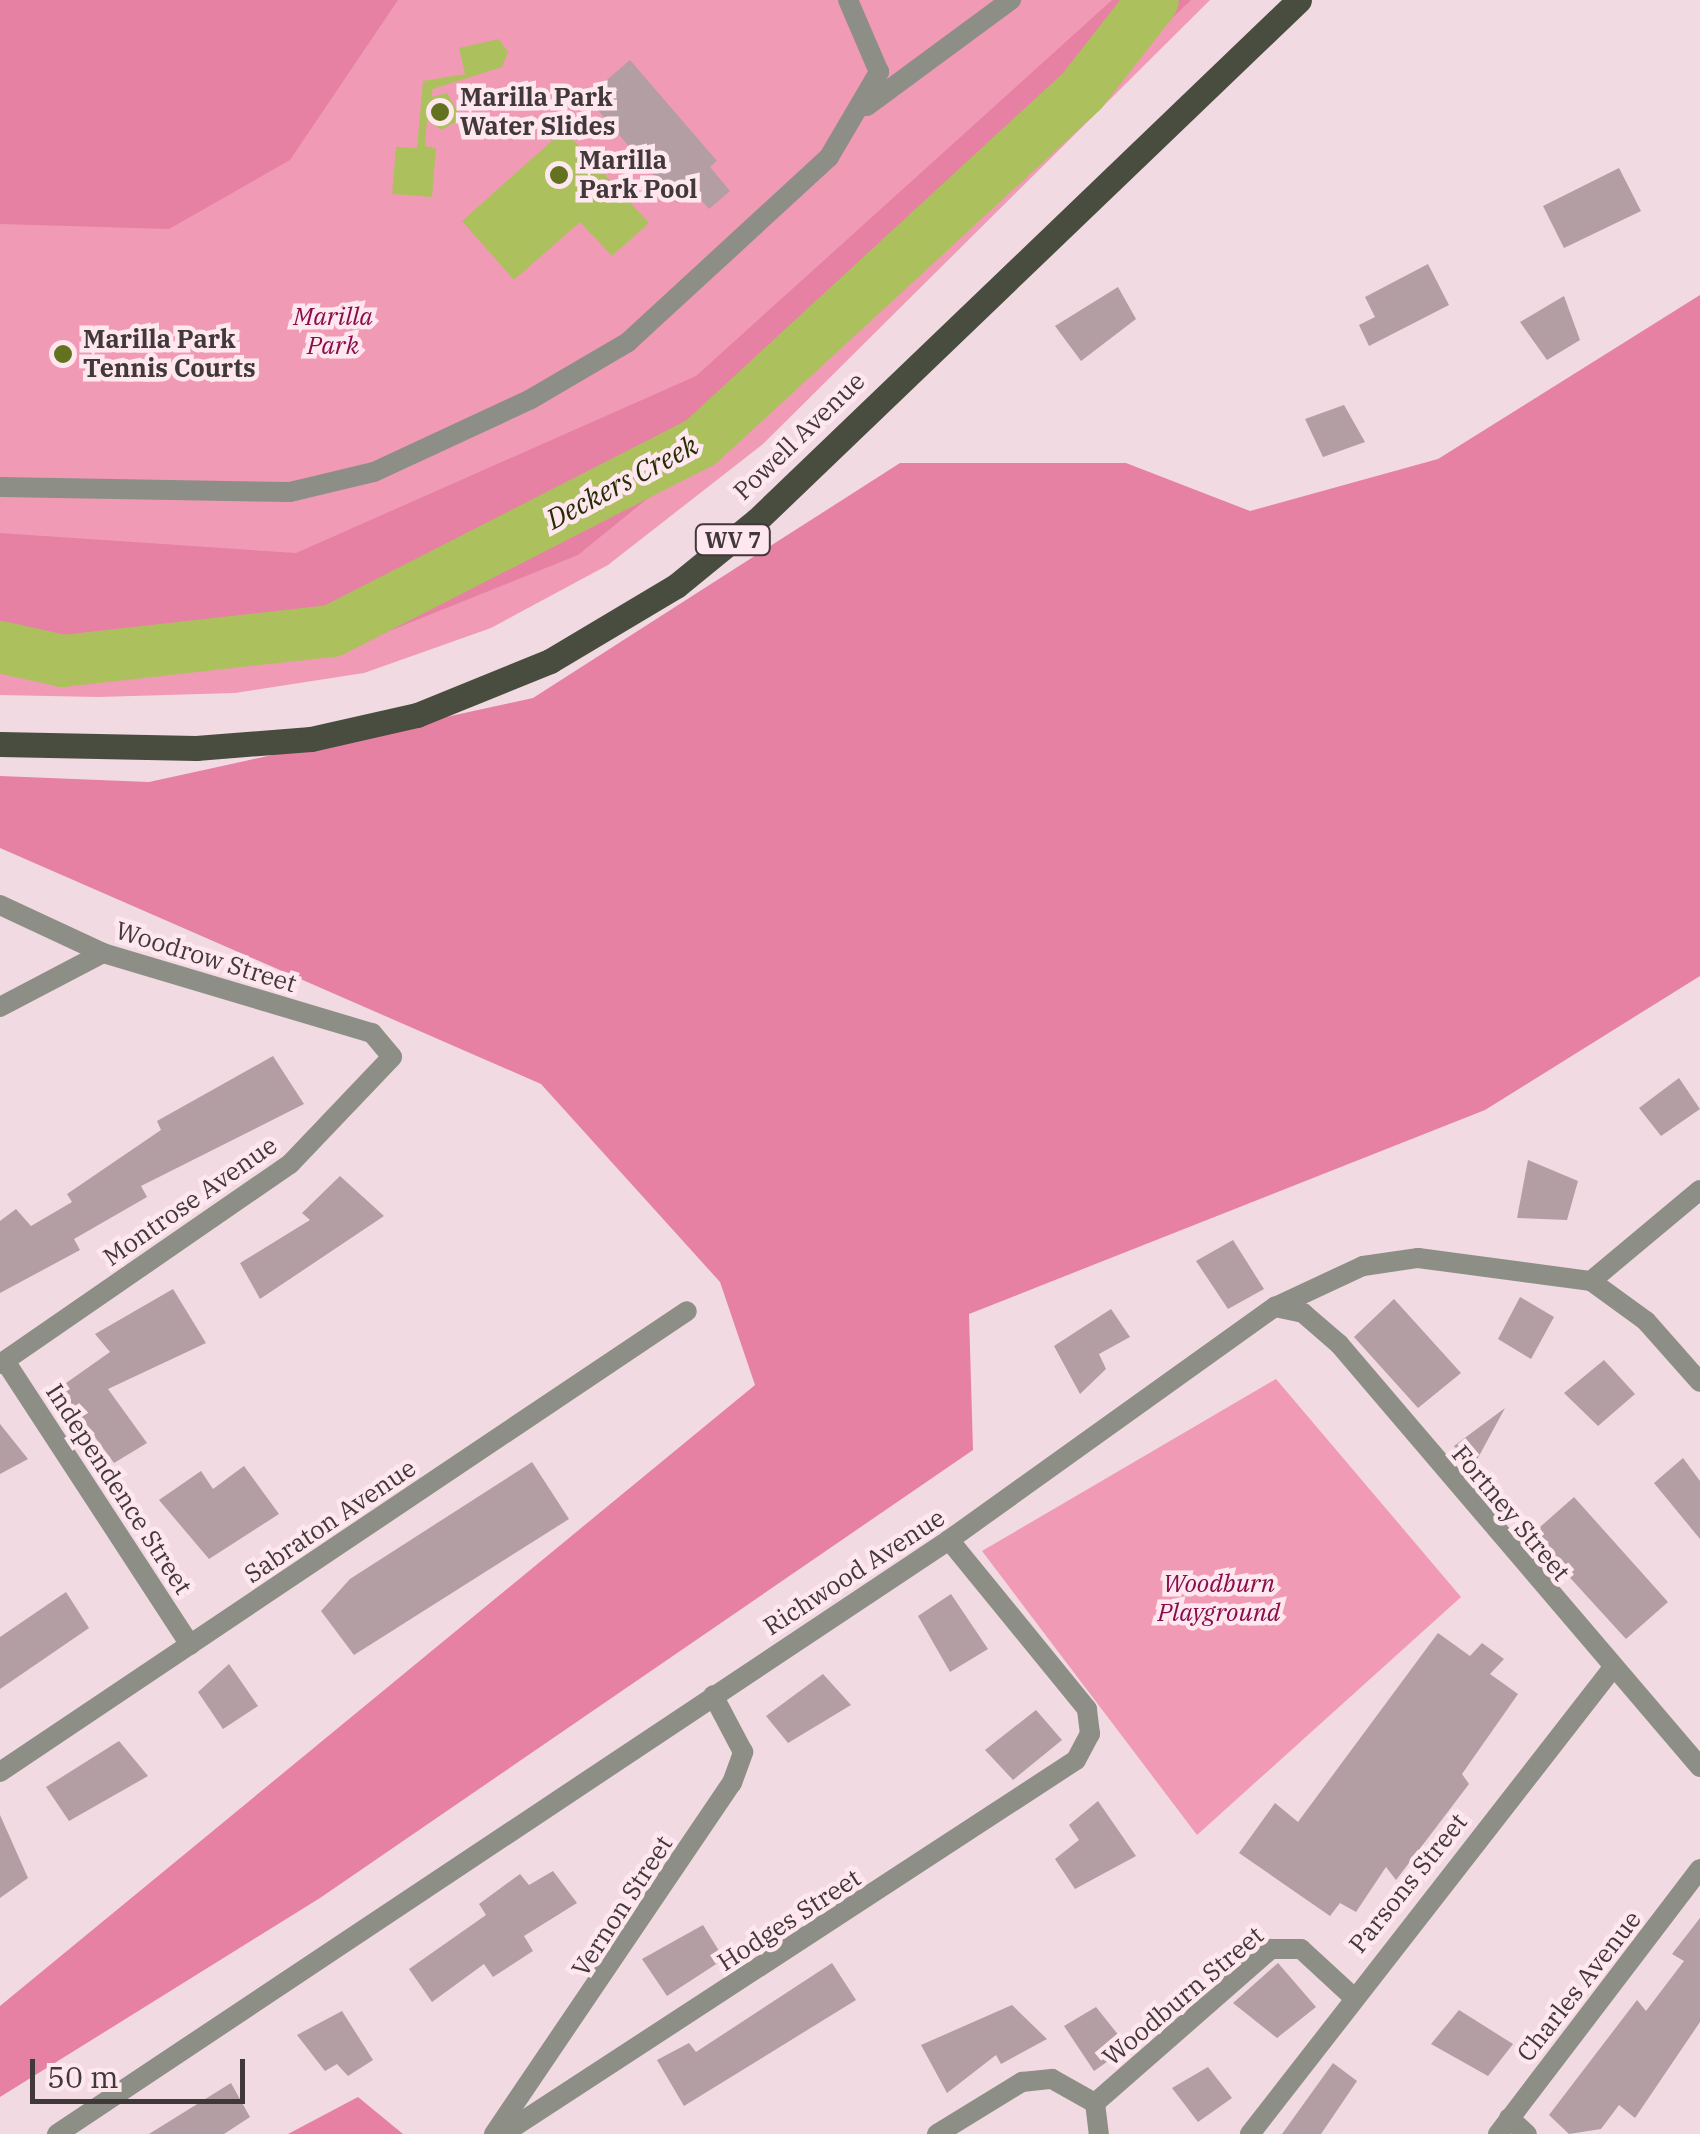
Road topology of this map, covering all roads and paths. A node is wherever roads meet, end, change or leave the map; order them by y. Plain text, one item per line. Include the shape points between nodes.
1 (848, 0) edge
2 (1011, 0) edge
3 (1299, 0) edge
4 (865, 107) junction
5 (0, 487) edge
6 (0, 744) edge
7 (0, 905) edge
8 (102, 953) junction
9 (0, 1007) edge
10 (392, 1057) joint
11 (1700, 1190) edge
12 (1590, 1281) junction
13 (1276, 1308) junction
14 (687, 1311) dead end
15 (2, 1363) edge
16 (1700, 1382) edge
17 (949, 1540) junction
18 (190, 1645) junction
19 (1612, 1669) junction
20 (713, 1694) junction
21 (1700, 1767) edge
22 (0, 1772) edge
23 (1700, 1869) edge
24 (1351, 1995) junction
25 (1095, 2103) junction
26 (1503, 2126) edge
27 (57, 2134) edge
28 (494, 2134) edge
29 (503, 2134) edge
30 (937, 2134) edge
31 (1099, 2134) edge
32 (1250, 2134) edge
33 (1527, 2134) edge

1 - 4 street via 879,72
2 - 4 street
3 - 6 main road, Powell Avenue / WV 7 via 757,520 676,586 550,661 417,715 311,739 196,748
4 - 5 street via 769,217 628,342 459,436 290,492
7 - 8 street, Woodrow Street
8 - 9 street
8 - 10 street, Woodrow Street via 372,1032
10 - 15 street, Montrose Avenue via 290,1164
11 - 12 street
12 - 13 street, Richwood Avenue via 1418,1258 1364,1266
12 - 16 street, Richwood Avenue via 1646,1322
13 - 17 street, Richwood Avenue
13 - 19 street, Fortney Street via 1302,1313 1339,1344
14 - 18 street, Sabraton Avenue
15 - 18 street, Independence Street
17 - 20 street, Richwood Avenue
17 - 29 street, Hodges Street via 1036,1638 1086,1709 1090,1734 1047,1782
18 - 22 street, Sabraton Avenue
19 - 21 street, Fortney Street
19 - 24 street, Parsons Street
20 - 27 street, Richwood Avenue
20 - 28 street, Vernon Street via 743,1752 732,1783
23 - 26 street, Charles Avenue
24 - 25 street, Woodburn Street via 1300,1949 1271,1948
24 - 32 street, Parsons Street
25 - 30 street via 1076,2084 1022,2082
25 - 31 street
26 - 33 street

